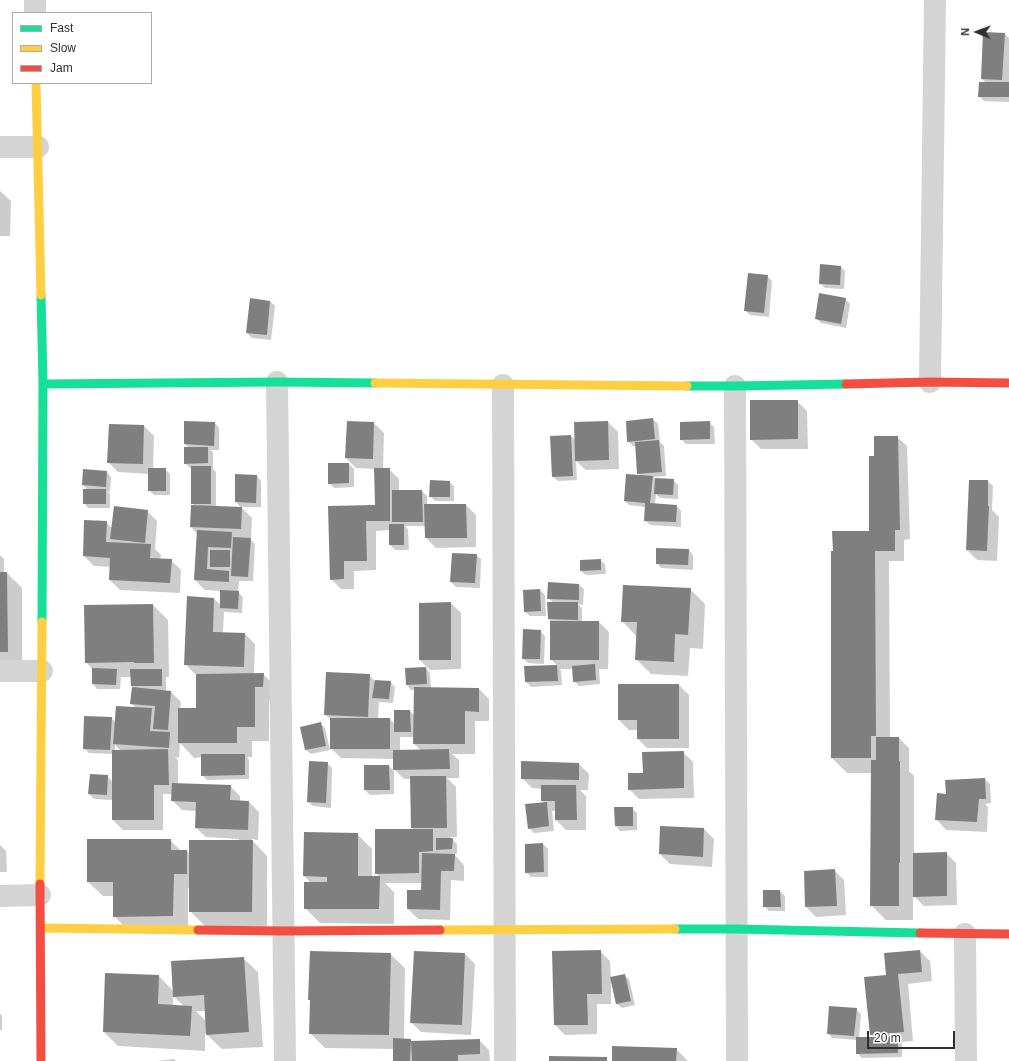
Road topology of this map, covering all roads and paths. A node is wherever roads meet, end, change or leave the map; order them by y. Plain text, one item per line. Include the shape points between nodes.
1 (35, 0) edge
2 (936, 0) edge
3 (35, 12) edge
4 (36, 84) edge
5 (0, 147) edge
6 (38, 147) junction
7 (277, 382) junction
8 (930, 382) junction
9 (1009, 383) edge
10 (43, 384) junction
11 (503, 385) junction
12 (735, 386) junction
13 (0, 671) edge
14 (42, 672) junction
15 (0, 896) edge
16 (40, 896) junction
17 (41, 928) junction
18 (736, 929) junction
19 (505, 930) junction
20 (284, 931) junction
21 (965, 934) junction
22 (1009, 934) edge
23 (41, 1061) edge
24 (285, 1061) edge
25 (505, 1061) edge
26 (737, 1061) edge
27 (966, 1061) edge

1 - 3 street
2 - 8 street
4 - 6 street
5 - 6 street
6 - 10 street
7 - 10 street
7 - 11 street
7 - 20 street
8 - 9 street
8 - 12 street
10 - 14 street
11 - 12 street
11 - 19 street
12 - 18 street
13 - 14 street
14 - 16 street
15 - 16 street
16 - 17 street
17 - 20 street
17 - 23 street
18 - 19 street
18 - 21 street
18 - 26 street
19 - 20 street
19 - 25 street
20 - 24 street
21 - 22 street
21 - 27 street

